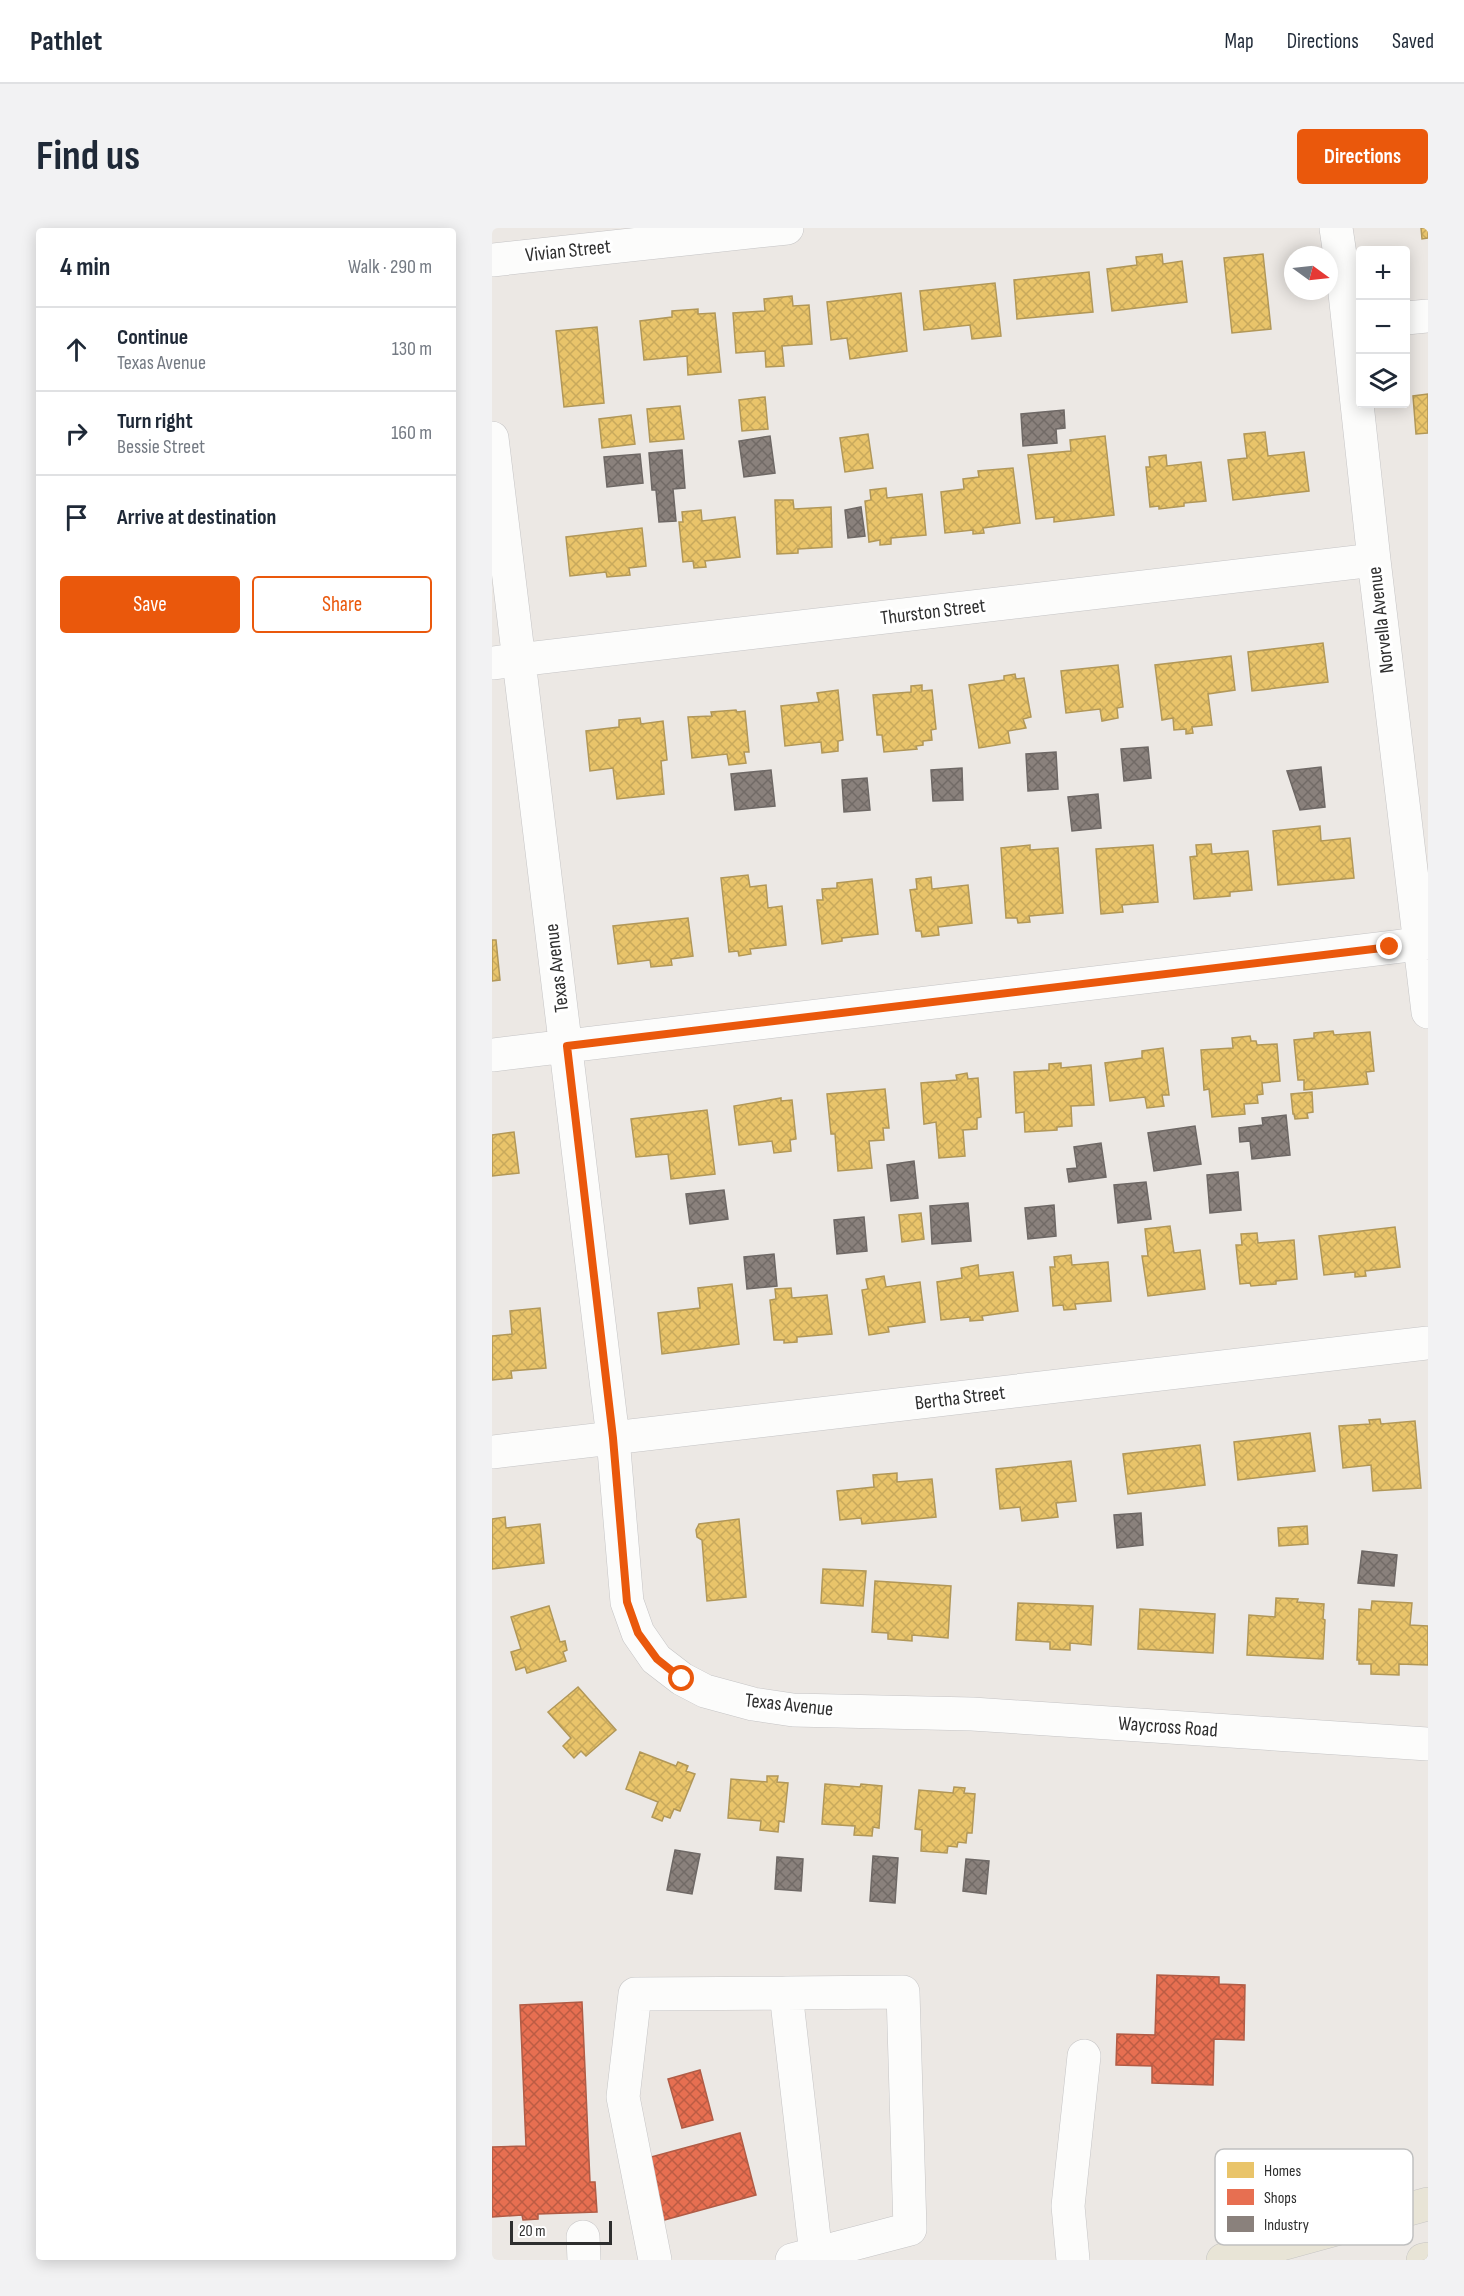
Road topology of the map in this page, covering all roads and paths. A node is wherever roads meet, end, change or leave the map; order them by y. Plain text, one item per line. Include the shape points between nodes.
1 (787, 228) edge
2 (1336, 228) edge
3 (492, 260) edge
4 (1428, 316) edge
5 (1410, 318) edge
6 (1354, 324) edge
7 (492, 438) edge
8 (1374, 560) junction
9 (506, 661) edge
10 (1424, 943) edge
11 (1428, 1012) edge
12 (567, 1046) junction
13 (492, 1055) edge
14 (1428, 1342) edge
15 (613, 1438) junction
16 (492, 1452) edge
17 (909, 1712) joint
18 (1428, 1744) edge
19 (786, 1993) junction
20 (1084, 2056) dead end
21 (1428, 2204) edge
22 (1413, 2208) edge
23 (1278, 2245) edge
24 (804, 2258) edge
25 (1428, 2259) edge
26 (655, 2260) edge
27 (1073, 2260) edge
28 (1223, 2260) edge
29 (1423, 2260) edge

1 - 3 street, Vivian Street
2 - 6 street, Norvella Avenue
4 - 5 street
6 - 8 street, Norvella Avenue
7 - 9 street, Texas Avenue
8 - 9 street, Thurston Street
8 - 10 street, Norvella Avenue
9 - 12 street, Texas Avenue
10 - 11 street, Norvella Avenue
10 - 12 street
12 - 13 street
12 - 15 street, Texas Avenue
14 - 15 street, Bertha Street
15 - 16 street, Bertha Street
15 - 17 street, Texas Avenue via 627,1602 638,1633 657,1659 705,1691 753,1704 793,1710
17 - 18 street, Waycross Road
19 - 24 street
19 - 24 street via 903,1992 910,2229
19 - 26 street via 635,1994 623,2097
20 - 27 street via 1068,2206
21 - 22 main road
23 - 28 main road
25 - 29 main road

